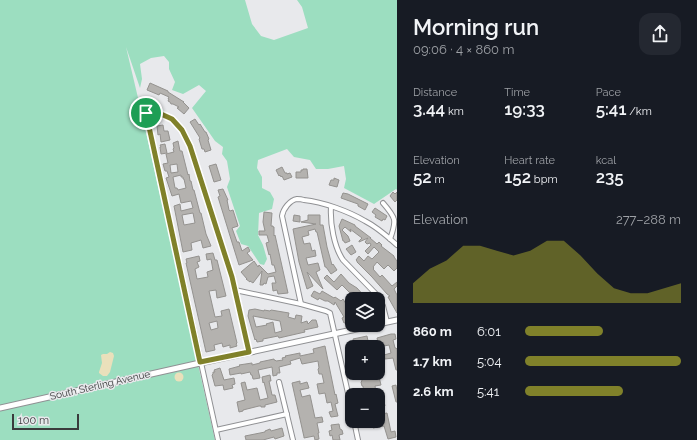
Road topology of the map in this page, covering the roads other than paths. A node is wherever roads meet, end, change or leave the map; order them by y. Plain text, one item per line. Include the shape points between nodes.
1 (383, 203) dead end
2 (331, 207) junction
3 (390, 239) junction
4 (397, 245) edge
5 (235, 290) junction
6 (301, 304) junction
7 (397, 320) edge
8 (388, 322) junction
9 (385, 323) edge
10 (345, 331) edge
11 (335, 333) junction
12 (249, 352) junction
13 (200, 362) junction
14 (279, 382) dead end
15 (347, 388) edge
16 (0, 408) edge
17 (287, 414) junction
18 (355, 428) edge
19 (216, 430) junction
20 (218, 440) edge
21 (293, 440) edge
22 (358, 440) edge

1 - 3 street via 394,215 397,224
2 - 3 street via 365,221
2 - 6 street via 297,199 282,213
2 - 8 street via 330,217 339,254 377,295
3 - 4 street
5 - 6 street
5 - 12 street
5 - 13 street via 190,146 182,130 172,119 150,109 146,113
6 - 11 street via 330,313
7 - 8 street
8 - 9 street
10 - 11 street, South Sterling Avenue
11 - 12 street, South Sterling Avenue
11 - 15 street
12 - 13 street, South Sterling Avenue
13 - 16 street, South Sterling Avenue
13 - 19 street
14 - 17 street
17 - 19 street
17 - 21 street
18 - 22 street
19 - 20 street

